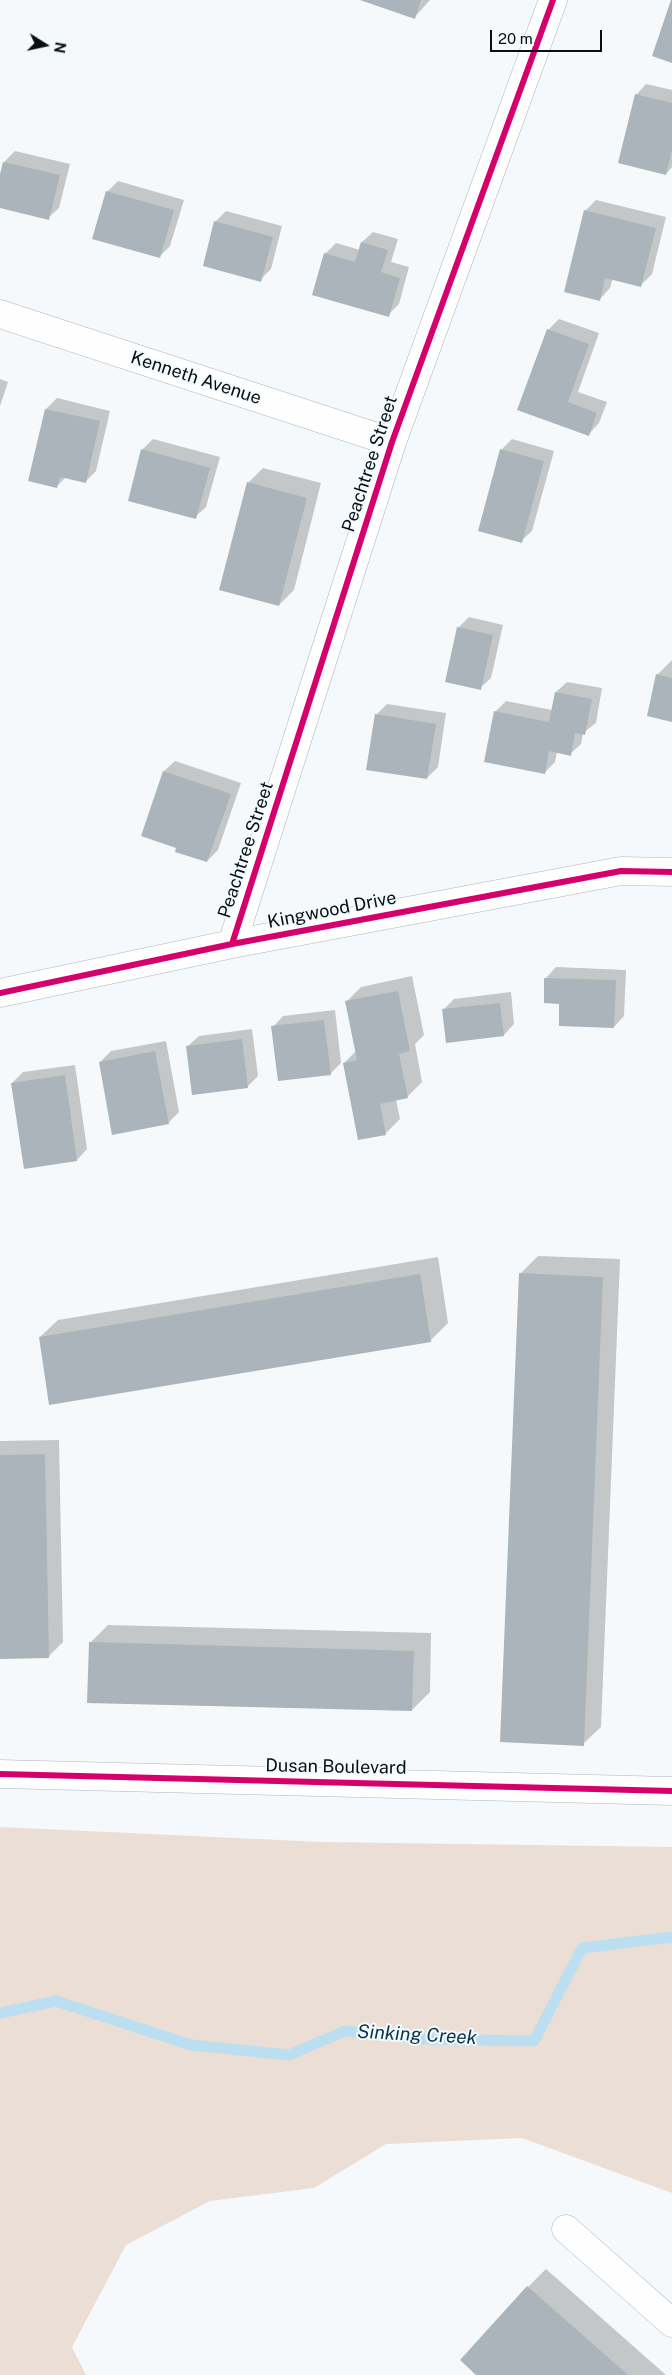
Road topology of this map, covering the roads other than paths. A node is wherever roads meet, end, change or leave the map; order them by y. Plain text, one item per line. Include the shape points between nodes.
1 (553, 0) edge
2 (0, 314) edge
3 (392, 442) junction
4 (672, 872) edge
5 (232, 944) junction
6 (0, 993) edge
7 (0, 1774) edge
8 (672, 1791) edge
9 (566, 2229) dead end
10 (672, 2323) edge

1 - 3 street, Peachtree Street
2 - 3 street, Kenneth Avenue
3 - 5 street, Peachtree Street
4 - 5 street, Kingwood Drive via 621,871
5 - 6 street, Kingwood Drive
7 - 8 street, Dusan Boulevard
9 - 10 street

